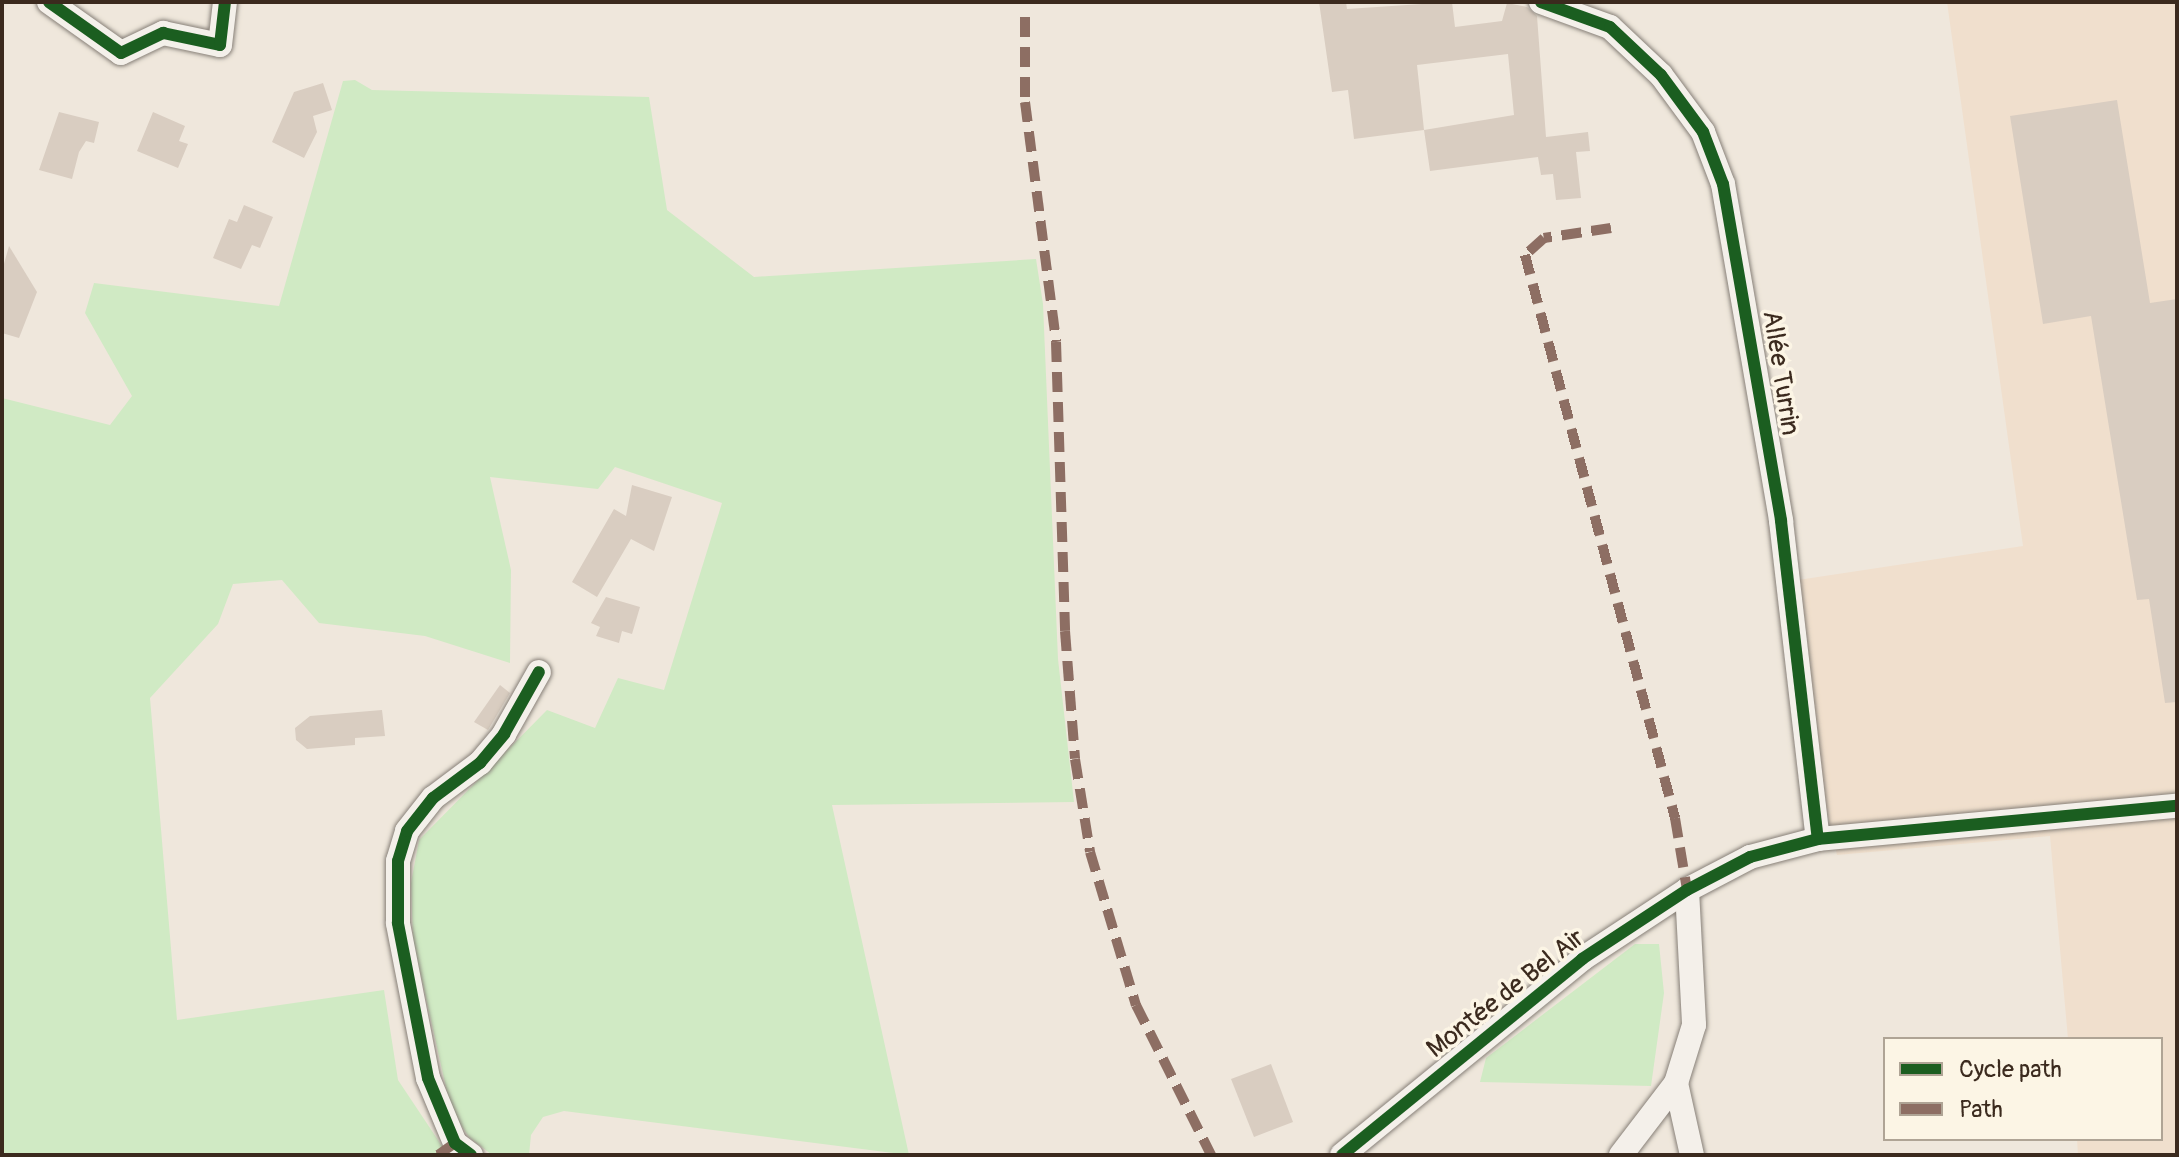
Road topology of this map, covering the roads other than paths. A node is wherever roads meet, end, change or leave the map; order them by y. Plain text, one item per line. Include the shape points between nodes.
1 (49, 2) edge
2 (225, 2) edge
3 (1541, 2) edge
4 (539, 672) dead end
5 (2177, 806) edge
6 (1818, 839) junction
7 (1687, 890) junction
8 (1676, 1083) junction
9 (471, 1155) edge
10 (1342, 1155) edge
11 (1621, 1155) edge
12 (1692, 1155) edge

1 - 2 street via 121,53 163,33 220,45
3 - 6 street, Allée Turrin via 1610,27 1661,75 1703,132 1723,184 1781,521
4 - 9 street via 504,734 480,763 433,798 407,831 398,861 398,923 428,1078 455,1143
5 - 6 street, Montée de Bel Air
6 - 7 street, Montée de Bel Air via 1750,857
7 - 8 street via 1694,1025
7 - 10 street, Montée de Bel Air via 1582,959
8 - 11 street
8 - 12 street

